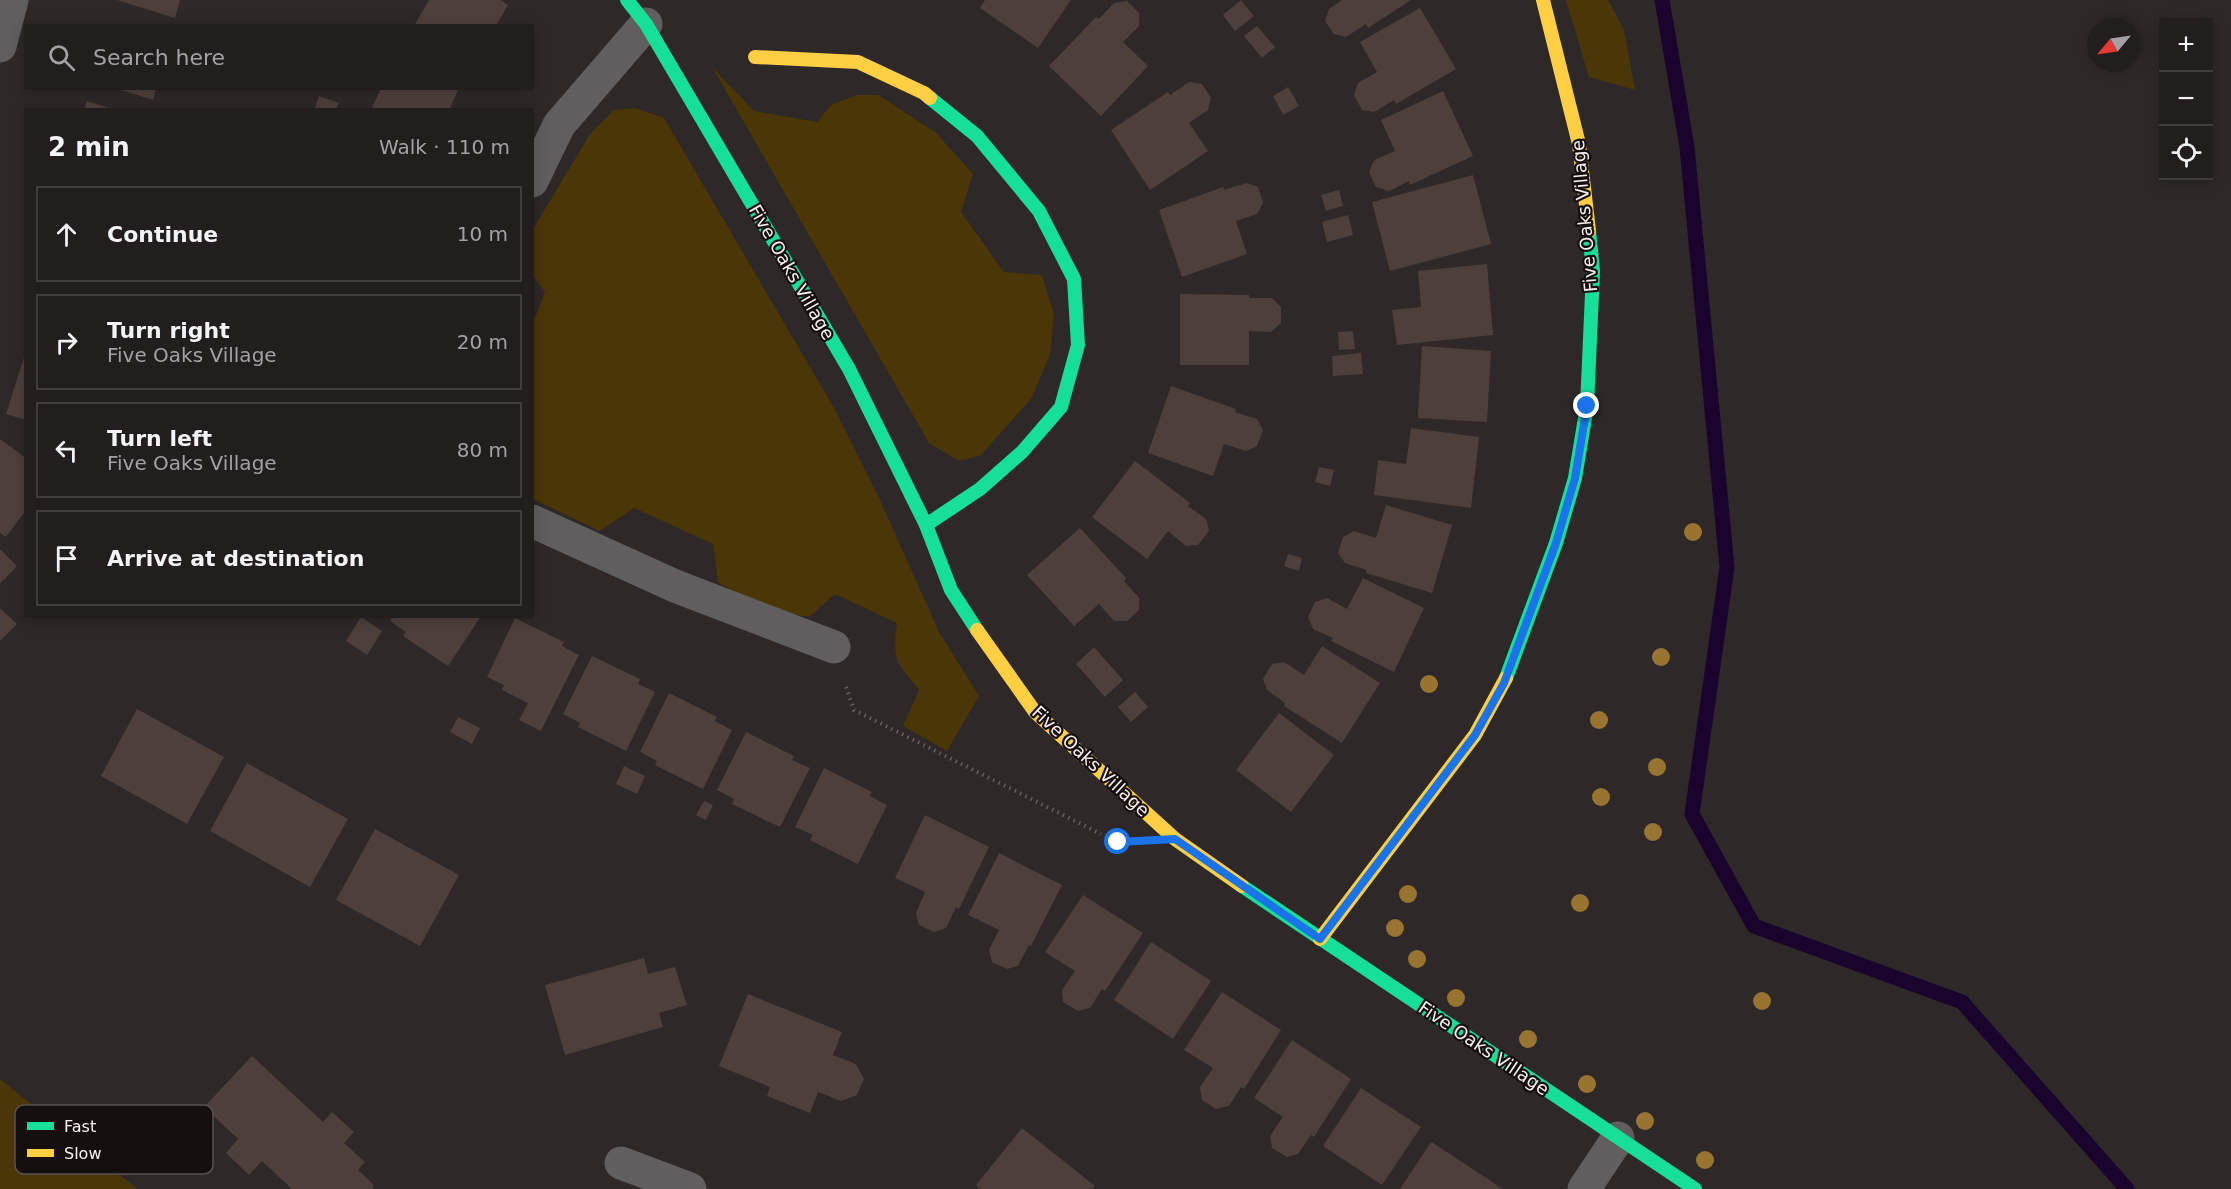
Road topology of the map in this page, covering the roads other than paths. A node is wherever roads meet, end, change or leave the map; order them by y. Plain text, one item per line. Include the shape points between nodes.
1 (12, 0) edge
2 (1543, 0) edge
3 (637, 12) edge
4 (0, 46) edge
5 (755, 57) dead end
6 (534, 177) edge
7 (534, 522) edge
8 (926, 525) junction
9 (834, 647) road end
10 (1320, 939) junction
11 (1618, 1138) junction
12 (621, 1163) dead end
13 (690, 1189) edge
14 (1584, 1189) edge
15 (1695, 1189) edge

1 - 4 street
2 - 10 street, Five Oaks Village via 1579,144 1593,271 1587,406 1575,478 1556,543 1504,683 1475,735
3 - 6 street, Five Oaks Village via 559,125
3 - 8 street, Five Oaks Village via 849,369
5 - 8 street via 858,62 924,93 977,136 1039,212 1074,279 1078,345 1061,407 1022,452 980,489
7 - 9 street via 675,586
8 - 10 street, Five Oaks Village via 951,590 1035,712 1175,839
10 - 11 street, Five Oaks Village
11 - 14 street
11 - 15 street, Five Oaks Village
12 - 13 street

